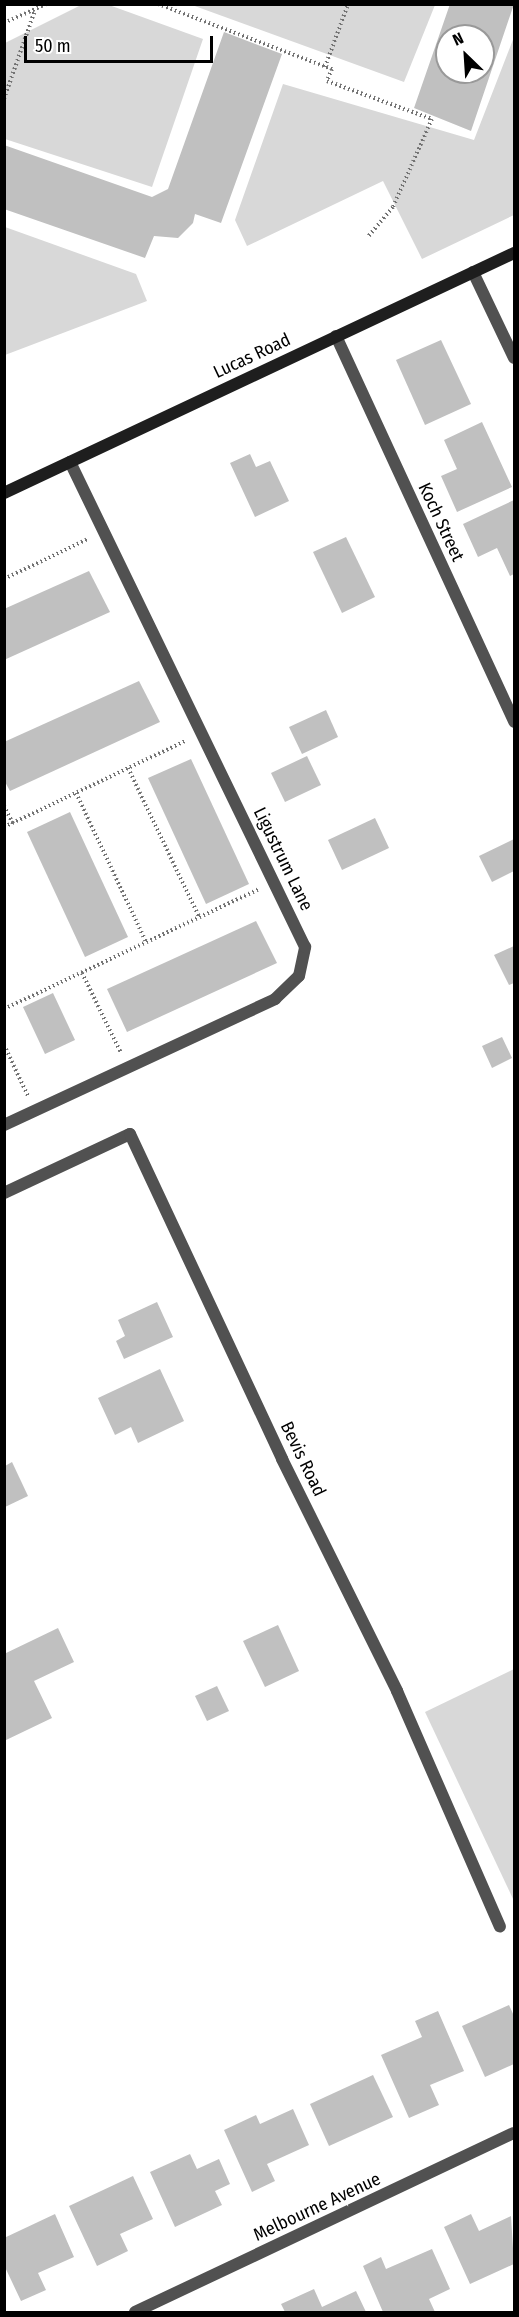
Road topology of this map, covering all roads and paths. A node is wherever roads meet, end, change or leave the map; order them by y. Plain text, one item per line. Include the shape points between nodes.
1 (46, 4) edge
2 (158, 4) edge
3 (348, 4) edge
4 (35, 10) junction
5 (4, 24) edge
6 (325, 67) junction
7 (4, 99) edge
8 (369, 236) dead end
9 (514, 253) edge
10 (473, 272) junction
11 (336, 336) junction
12 (514, 358) edge
13 (70, 462) junction
14 (4, 493) edge
15 (104, 532) junction
16 (4, 579) edge
17 (514, 722) edge
18 (201, 733) junction
19 (128, 768) junction
20 (76, 793) junction
21 (4, 806) edge
22 (13, 824) junction
23 (4, 827) edge
24 (274, 882) junction
25 (199, 917) junction
26 (147, 942) junction
27 (82, 973) junction
28 (4, 1009) edge
29 (4, 1045) edge
30 (128, 1067) junction
31 (35, 1110) junction
32 (4, 1125) edge
33 (4, 1193) edge
34 (500, 1927) dead end
35 (514, 2133) edge
36 (135, 2313) edge

1 - 4 path
2 - 6 path
3 - 6 path
4 - 5 path
4 - 7 path
6 - 8 path via 332,69 327,81 432,119 393,207
9 - 10 street, Lucas Road
10 - 11 street, Lucas Road
10 - 12 street
11 - 13 street, Lucas Road
11 - 17 street, Koch Street
13 - 14 street, Lucas Road
13 - 15 street, Ligustrum Lane
15 - 16 path
15 - 18 street, Ligustrum Lane
18 - 19 path
18 - 24 street, Ligustrum Lane
19 - 20 path
19 - 25 path
20 - 22 path
20 - 26 path
21 - 22 path
22 - 23 path
24 - 25 path
24 - 30 street, Ligustrum Lane via 305,947 299,976 275,999
25 - 26 path
26 - 27 path
27 - 28 path
27 - 30 path
29 - 31 path
30 - 31 street, Ligustrum Lane
31 - 32 street, Ligustrum Lane
33 - 34 street, Bevis Road via 130,1134 397,1691
35 - 36 street, Melbourne Avenue

